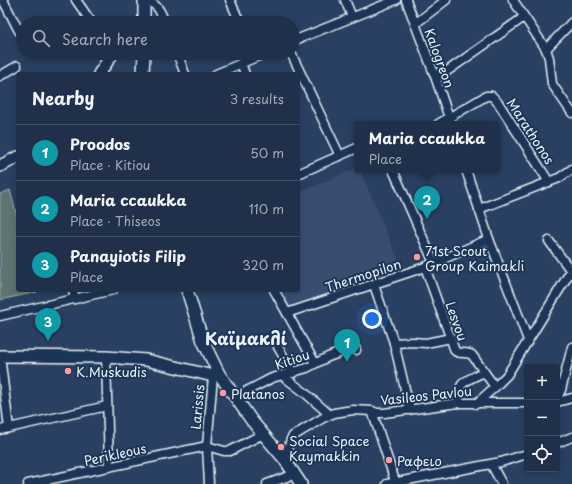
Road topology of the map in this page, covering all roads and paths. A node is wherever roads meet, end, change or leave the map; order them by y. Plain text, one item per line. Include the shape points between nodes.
1 (3, 0) edge
2 (76, 0) edge
3 (230, 0) edge
4 (345, 0) edge
5 (396, 0) edge
6 (406, 0) edge
7 (446, 0) edge
8 (513, 0) edge
9 (144, 1) edge
10 (87, 16) edge
11 (144, 16) edge
12 (162, 16) edge
13 (237, 16) edge
14 (524, 16) junction
15 (352, 17) junction
16 (572, 22) edge
17 (415, 24) junction
18 (16, 25) edge
19 (300, 38) edge
20 (546, 49) junction
21 (108, 60) edge
22 (144, 60) edge
23 (180, 60) edge
24 (246, 60) edge
25 (294, 60) edge
26 (241, 63) junction
27 (17, 66) dead end
28 (100, 72) edge
29 (143, 72) edge
30 (184, 72) edge
31 (221, 72) edge
32 (244, 72) edge
33 (0, 76) edge
34 (436, 79) junction
35 (572, 112) edge
36 (450, 121) edge
37 (354, 149) edge
38 (340, 156) junction
39 (16, 158) edge
40 (0, 166) edge
41 (572, 170) edge
42 (300, 173) edge
43 (394, 173) edge
44 (467, 173) edge
45 (549, 182) junction
46 (479, 209) junction
47 (489, 239) junction
48 (549, 241) dead end
49 (434, 263) junction
50 (425, 267) junction
51 (571, 270) edge
52 (374, 285) junction
53 (73, 292) edge
54 (105, 292) edge
55 (188, 292) edge
56 (275, 292) edge
57 (75, 299) junction
58 (287, 313) junction
59 (0, 316) edge
60 (450, 338) junction
61 (528, 340) junction
62 (394, 343) junction
63 (278, 347) dead end
64 (572, 347) edge
65 (356, 350) dead end
66 (0, 356) edge
67 (106, 357) junction
68 (315, 363) junction
69 (484, 372) junction
70 (293, 373) junction
71 (216, 375) junction
72 (283, 376) junction
73 (495, 387) junction
74 (560, 390) edge
75 (235, 397) junction
76 (572, 398) edge
77 (560, 401) edge
78 (458, 403) junction
79 (524, 403) edge
80 (476, 404) junction
81 (107, 406) junction
82 (410, 410) junction
83 (372, 411) junction
84 (330, 415) junction
85 (10, 428) junction
86 (0, 430) edge
87 (263, 434) junction
88 (572, 437) edge
89 (560, 442) edge
90 (207, 446) junction
91 (524, 455) edge
92 (285, 460) junction
93 (491, 464) junction
94 (109, 467) junction
95 (301, 481) edge
96 (392, 483) edge
97 (28, 484) edge
98 (210, 484) edge
99 (267, 484) edge
100 (502, 484) edge

1 - 18 street
2 - 10 street
3 - 13 street
4 - 15 street
5 - 15 street
6 - 17 street, Kalogreon
7 - 17 street
8 - 14 street
9 - 11 street
9 - 12 street via 156,6
14 - 20 street
14 - 34 street
15 - 19 street
16 - 20 street
17 - 34 street, Kalogreon
20 - 35 street via 552,84
21 - 28 street
22 - 29 street
23 - 30 street
24 - 26 street
25 - 38 street
26 - 31 street
26 - 32 street
27 - 33 street
34 - 36 street, Kalogreon
36 - 45 street, Marathonos via 486,96 492,96
37 - 38 street
38 - 42 street
39 - 40 street
41 - 45 street
43 - 49 street
44 - 46 street
45 - 46 street
46 - 47 street
47 - 49 street, Thermopilon
47 - 61 street
48 - 51 street
49 - 50 street, Thermopilon
50 - 52 street, Thermopilon
50 - 60 street, Lesvou
51 - 61 street, Vasileos Pavlou
52 - 58 street, Thermopilon
52 - 62 street
53 - 57 street
54 - 57 street
55 - 71 street
56 - 58 street
57 - 59 street
58 - 68 street
60 - 62 street via 426,343
60 - 69 street, Lesvou via 457,352 469,352
61 - 73 street, Vasileos Pavlou via 507,375
62 - 82 street
63 - 70 street
64 - 74 street
65 - 68 street, Kitiou via 355,347
66 - 67 street
66 - 85 street
67 - 71 street via 146,360
67 - 81 street
68 - 70 street, Kitiou
69 - 73 street, Lesvou
69 - 78 street via 461,385 457,392
70 - 72 street, Kitiou
71 - 75 street
71 - 90 street, Larissis
72 - 75 street, Kitiou via 272,378
72 - 84 street
73 - 80 street, Vasileos Pavlou
75 - 87 street
76 - 77 street
78 - 80 street, Vasileos Pavlou
78 - 82 street, Vasileos Pavlou
79 - 80 street
81 - 85 street
81 - 94 street
82 - 83 street, Vasileos Pavlou via 384,414
83 - 84 street, Vasileos Pavlou via 353,410
83 - 96 street
84 - 92 street, Vasileos Pavlou via 293,436
85 - 86 street
87 - 90 street via 230,451
87 - 92 street
88 - 89 street
90 - 94 street, Perikleous
90 - 98 street, Larissis
91 - 93 street
92 - 95 street
93 - 96 street
93 - 100 street
94 - 97 street, Perikleous
95 - 99 street

